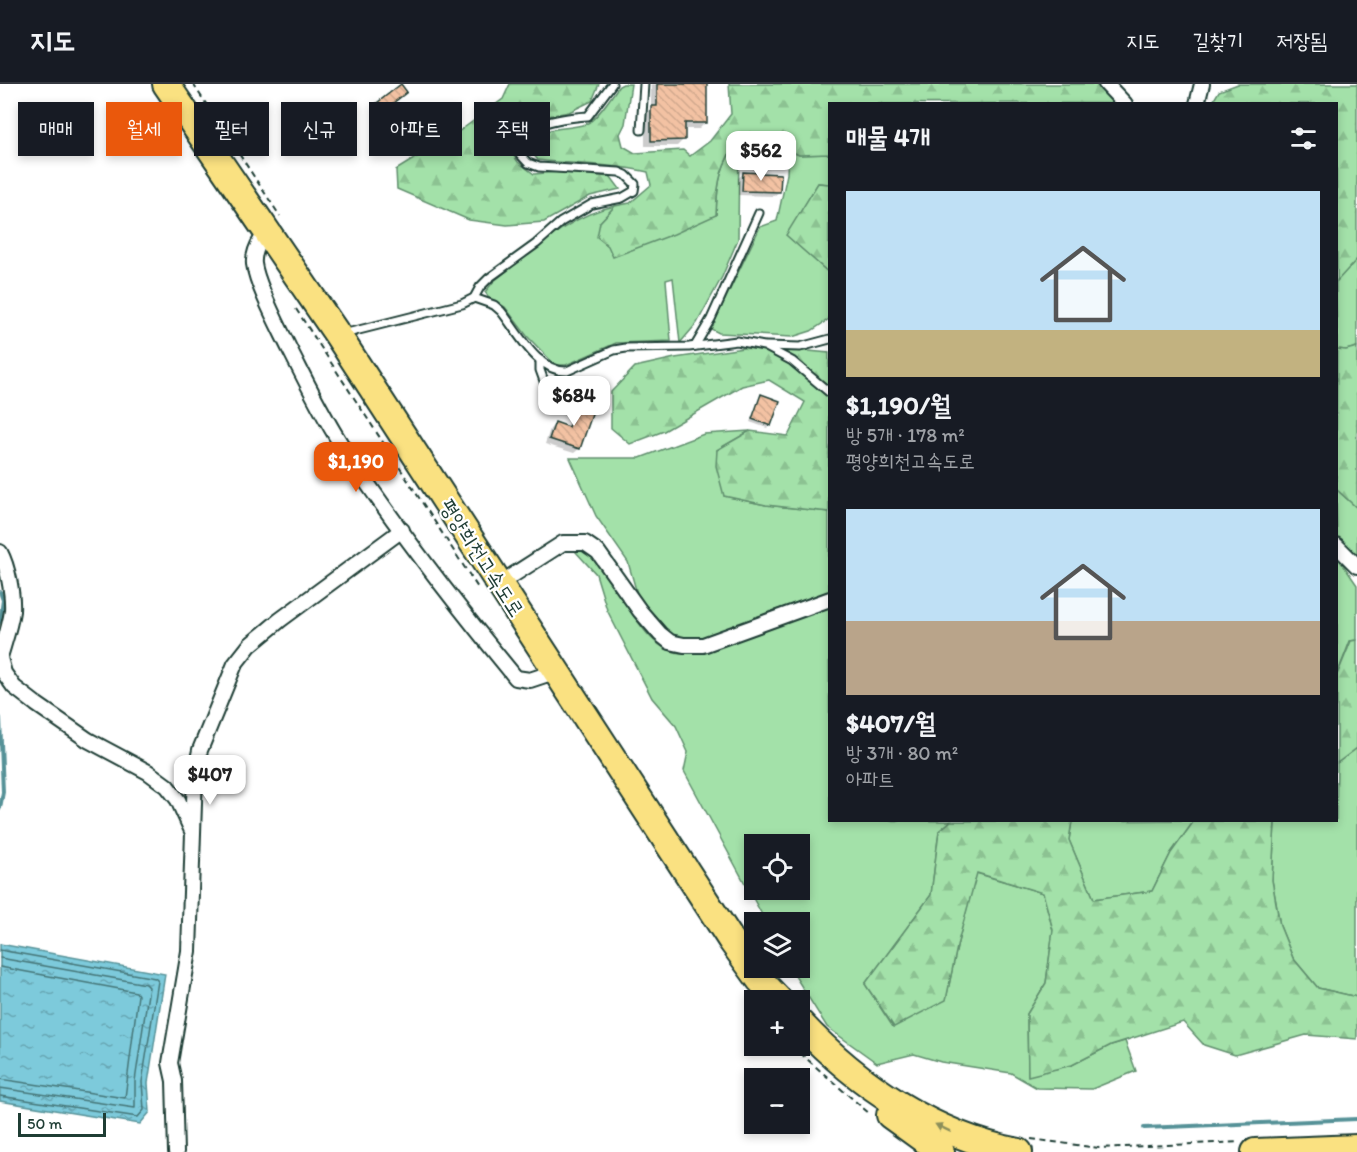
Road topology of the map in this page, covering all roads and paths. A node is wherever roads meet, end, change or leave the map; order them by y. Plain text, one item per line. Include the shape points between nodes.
1 (154, 84) edge
2 (166, 84) edge
3 (612, 84) edge
4 (644, 84) edge
5 (1106, 84) edge
6 (1202, 84) edge
7 (1123, 102) edge
8 (1198, 102) edge
9 (640, 130) dead end
10 (759, 213) dead end
11 (262, 238) junction
12 (474, 298) junction
13 (338, 334) junction
14 (828, 340) edge
15 (694, 346) junction
16 (764, 346) junction
17 (540, 360) junction
18 (828, 391) edge
19 (549, 395) dead end
20 (402, 530) junction
21 (1338, 547) edge
22 (0, 552) edge
23 (1357, 566) edge
24 (499, 584) junction
25 (828, 600) edge
26 (0, 657) edge
27 (545, 675) junction
28 (193, 833) junction
29 (757, 990) edge
30 (770, 990) edge
31 (810, 1033) edge
32 (810, 1048) edge
33 (803, 1056) edge
34 (878, 1121) dead end
35 (1025, 1145) edge
36 (1248, 1147) edge
37 (1357, 1148) edge
38 (938, 1150) edge
39 (176, 1152) edge

1 - 11 highway, 평양희천고속도로
2 - 13 highway, 평양희천고속도로
3 - 12 lane via 588,116 565,118 529,130 520,139 517,151 528,163 539,167 619,172 635,184 634,191 622,198 592,204 561,222 489,278
4 - 9 lane
5 - 7 street
6 - 8 street
10 - 15 lane via 711,319
11 - 20 street via 254,263 281,331 345,451
11 - 27 highway, 평양희천고속도로
12 - 13 lane
12 - 17 lane via 501,311
13 - 24 highway, 평양희천고속도로
14 - 16 lane via 800,347
15 - 16 lane via 737,340
15 - 17 lane via 614,350 560,372
16 - 18 lane via 792,361
17 - 19 lane
20 - 27 street via 516,678 530,680
20 - 28 street via 280,620 250,645 235,664 200,750
21 - 23 street
22 - 26 street via 12,612
24 - 25 street via 563,543 585,543 598,552 660,634 670,642 684,645 703,645
24 - 30 highway, 평양희천고속도로 via 731,940
26 - 28 street via 4,673 14,687 88,740 167,786
27 - 29 highway, 평양희천고속도로
28 - 39 street via 189,951 170,1063
35 -> 31 highway via 960,1136 925,1119 850,1071
32 - 38 highway via 860,1093
33 - 34 path
35 - 36 path
36 - 37 highway

